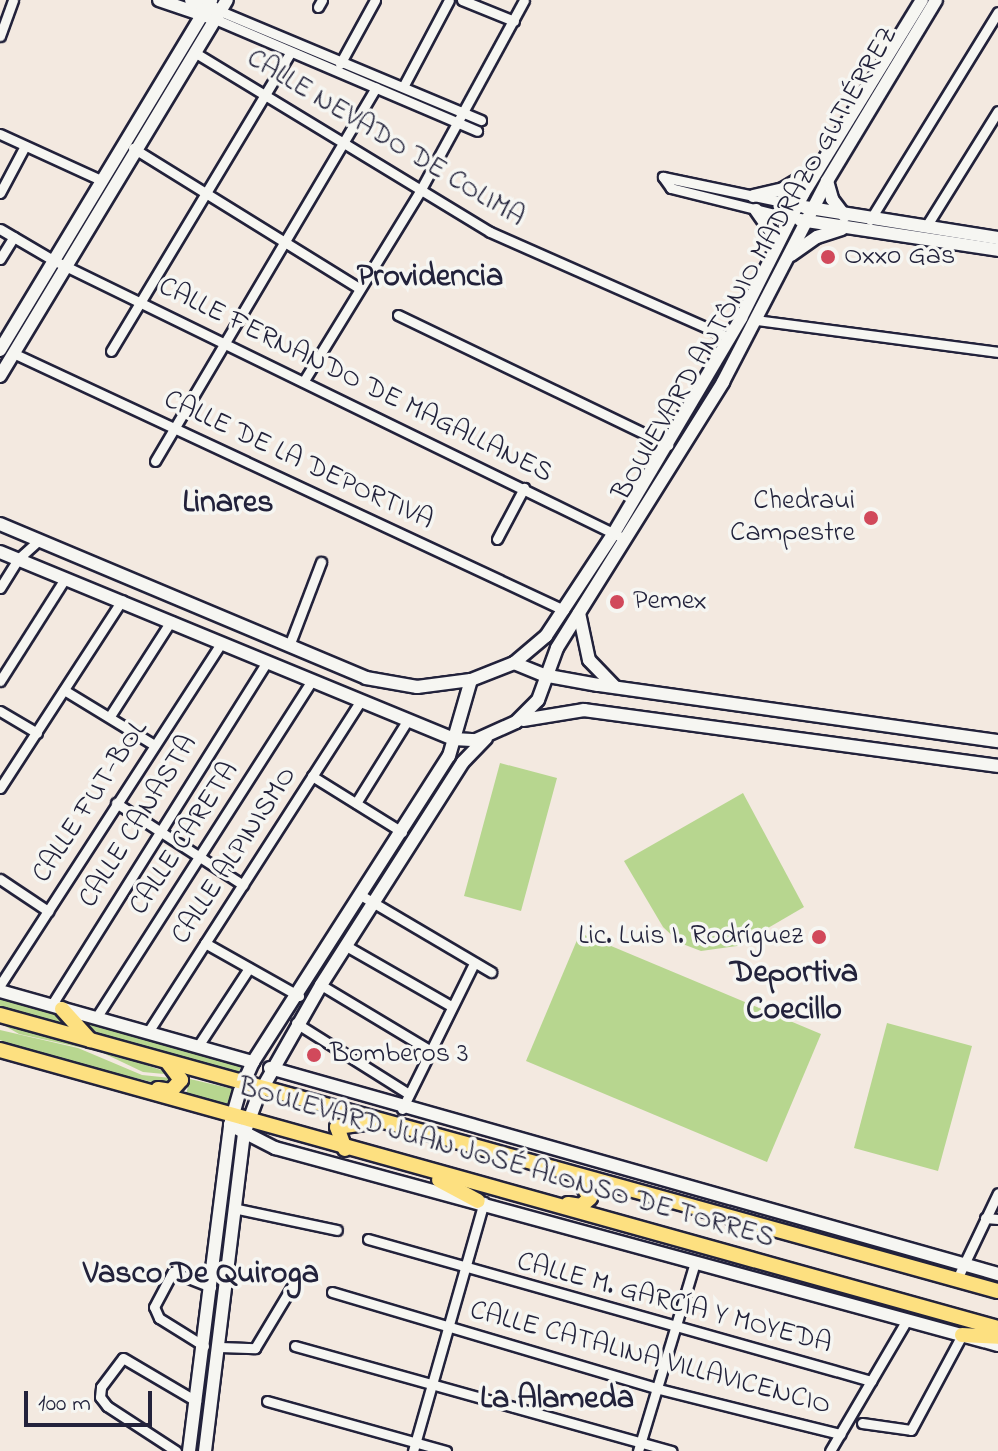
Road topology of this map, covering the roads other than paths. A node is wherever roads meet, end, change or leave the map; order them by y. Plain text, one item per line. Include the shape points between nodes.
1 (13, 0) edge
2 (159, 0) edge
3 (191, 0) edge
4 (375, 0) edge
5 (449, 0) edge
6 (462, 0) edge
7 (524, 0) edge
8 (922, 0) edge
9 (936, 0) edge
10 (214, 8) edge
11 (998, 12) edge
12 (514, 21) junction
13 (0, 36) edge
14 (194, 52) junction
15 (291, 52) junction
16 (339, 65) junction
17 (403, 87) junction
18 (376, 88) junction
19 (265, 93) junction
20 (998, 111) edge
21 (463, 112) junction
22 (481, 120) dead end
23 (457, 122) junction
24 (477, 131) dead end
25 (0, 134) edge
26 (344, 143) junction
27 (25, 146) junction
28 (133, 148) junction
29 (818, 169) junction
30 (101, 180) junction
31 (827, 181) junction
32 (420, 191) junction
33 (0, 193) edge
34 (207, 193) junction
35 (753, 196) junction
36 (797, 205) junction
37 (756, 210) junction
38 (809, 215) junction
39 (791, 218) junction
40 (870, 220) junction
41 (846, 222) junction
42 (927, 225) junction
43 (0, 229) edge
44 (996, 234) edge
45 (14, 237) junction
46 (283, 239) junction
47 (778, 242) junction
48 (998, 250) edge
49 (789, 257) junction
50 (0, 259) edge
51 (58, 263) junction
52 (359, 288) junction
53 (140, 302) junction
54 (398, 315) dead end
55 (756, 320) junction
56 (730, 338) junction
57 (223, 340) junction
58 (4, 349) edge
59 (111, 351) dead end
60 (998, 352) edge
61 (0, 376) edge
62 (305, 379) junction
63 (172, 428) junction
64 (668, 445) junction
65 (155, 461) dead end
66 (524, 488) junction
67 (0, 524) edge
68 (620, 536) junction
69 (497, 539) dead end
70 (39, 540) junction
71 (0, 552) edge
72 (18, 559) junction
73 (321, 562) dead end
74 (64, 580) junction
75 (0, 588) edge
76 (122, 600) junction
77 (564, 610) junction
78 (579, 613) junction
79 (171, 621) junction
80 (267, 638) junction
81 (221, 644) junction
82 (289, 646) junction
83 (253, 658) junction
84 (266, 663) junction
85 (514, 663) junction
86 (543, 675) junction
87 (471, 680) junction
88 (0, 681) edge
89 (310, 683) junction
90 (616, 688) junction
91 (64, 690) junction
92 (359, 703) junction
93 (724, 703) junction
94 (0, 711) edge
95 (110, 716) junction
96 (407, 721) junction
97 (516, 722) junction
98 (720, 727) junction
99 (37, 733) junction
100 (488, 736) junction
101 (454, 739) junction
102 (998, 741) edge
103 (154, 745) junction
104 (998, 766) edge
105 (312, 776) junction
106 (0, 788) edge
107 (116, 803) junction
108 (356, 803) junction
109 (160, 831) junction
110 (402, 832) junction
111 (201, 857) junction
112 (2, 885) edge
113 (243, 885) junction
114 (362, 896) junction
115 (376, 905) junction
116 (48, 911) junction
117 (205, 943) junction
118 (348, 947) junction
119 (474, 963) junction
120 (249, 968) junction
121 (491, 972) dead end
122 (321, 985) junction
123 (0, 988) edge
124 (299, 996) junction
125 (451, 1006) junction
126 (57, 1007) junction
127 (0, 1015) edge
128 (96, 1018) junction
129 (0, 1022) edge
130 (296, 1023) junction
131 (148, 1032) junction
132 (72, 1035) junction
133 (90, 1040) junction
134 (198, 1046) junction
135 (429, 1050) junction
136 (3, 1054) edge
137 (167, 1062) junction
138 (253, 1062) junction
139 (270, 1068) junction
140 (95, 1078) junction
141 (244, 1081) junction
142 (262, 1086) junction
143 (407, 1093) junction
144 (402, 1109) junction
145 (230, 1120) junction
146 (246, 1127) junction
147 (449, 1130) junction
148 (345, 1149) junction
149 (418, 1168) junction
150 (572, 1175) junction
151 (998, 1193) edge
152 (529, 1197) junction
153 (481, 1202) junction
154 (238, 1209) junction
155 (985, 1218) junction
156 (998, 1219) edge
157 (337, 1230) dead end
158 (854, 1231) junction
159 (368, 1239) dead end
160 (850, 1250) junction
161 (923, 1252) junction
162 (695, 1262) junction
163 (919, 1268) junction
164 (464, 1269) junction
165 (960, 1272) junction
166 (998, 1274) edge
167 (294, 1283) dead end
168 (211, 1287) junction
169 (998, 1291) edge
170 (332, 1292) dead end
171 (907, 1320) junction
172 (447, 1327) junction
173 (998, 1328) edge
174 (676, 1330) junction
175 (962, 1335) junction
176 (998, 1337) edge
177 (998, 1345) edge
178 (204, 1346) junction
179 (295, 1346) dead end
180 (220, 1347) junction
181 (871, 1381) junction
182 (431, 1383) junction
183 (659, 1389) junction
184 (196, 1401) junction
185 (267, 1401) dead end
186 (862, 1423) dead end
187 (840, 1434) junction
188 (414, 1447) edge
189 (639, 1447) edge
190 (176, 1451) edge
191 (189, 1451) edge
192 (205, 1451) edge
193 (446, 1451) edge
194 (672, 1451) edge
195 (830, 1451) edge

1 - 13 street
2 - 10 street
3 - 10 street
4 - 16 street
5 - 17 street
6 - 12 street
7 - 12 street
8 - 29 street, BOULEVARD ANTÔNIO MADRAZO GUTIÉRREZ
9 - 31 street, BOULEVARD ANTÔNIO MADRAZO GUTIÉRREZ
10 - 14 street
10 - 15 street
10 - 16 street
10 - 30 street
11 - 40 street
12 - 21 street
14 - 19 street, CALLE NEVADO DE COLIMA
14 - 28 street
15 - 16 street
15 - 19 street
16 - 17 street
16 - 18 street
17 - 21 street
18 - 23 street
18 - 26 street
19 - 26 street, CALLE NEVADO DE COLIMA
19 - 34 street
20 - 42 street
21 - 22 street
21 - 23 street
23 - 24 street
23 - 32 street
25 - 27 street
26 - 32 street, CALLE NEVADO DE COLIMA
26 - 46 street
27 - 30 street
27 - 33 street
28 - 34 street
28 - 51 street
29 - 35 street via 783,189
29 - 36 street, BOULEVARD ANTÔNIO MADRAZO GUTIÉRREZ
30 - 51 street
31 - 38 street, BOULEVARD ANTÔNIO MADRAZO GUTIÉRREZ
31 - 41 street
32 - 52 street
32 - 56 street, CALLE NEVADO DE COLIMA via 490,232
34 - 46 street
34 - 53 street
35 - 36 street
35 - 37 street via 671,175 662,179 671,188
36 - 38 street
36 - 39 street, BOULEVARD ANTÔNIO MADRAZO GUTIÉRREZ
37 - 39 street
37 - 47 street
38 - 39 street
38 - 41 street
38 - 49 street, BOULEVARD ANTÔNIO MADRAZO GUTIÉRREZ
39 - 47 street, BOULEVARD ANTÔNIO MADRAZO GUTIÉRREZ
40 - 41 street
40 - 42 street
41 - 48 street
41 - 49 street
42 - 44 street
43 - 45 street, CALLE FERNANDO DE MAGALLANES
45 - 50 street
45 - 51 street, CALLE FERNANDO DE MAGALLANES
46 - 52 street
46 - 57 street
47 - 56 street, BOULEVARD ANTÔNIO MADRAZO GUTIÉRREZ
49 - 55 street, BOULEVARD ANTÔNIO MADRAZO GUTIÉRREZ
51 - 53 street, CALLE FERNANDO DE MAGALLANES
51 - 58 street
52 - 62 street
53 - 57 street, CALLE FERNANDO DE MAGALLANES
53 - 59 street
54 - 64 street
55 - 60 street
55 - 68 street, BOULEVARD ANTÔNIO MADRAZO GUTIÉRREZ
56 - 64 street, BOULEVARD ANTÔNIO MADRAZO GUTIÉRREZ
57 - 62 street, CALLE FERNANDO DE MAGALLANES
57 - 63 street
58 - 61 street
58 - 63 street, CALLE DE LA DEPORTIVA
62 - 66 street, CALLE FERNANDO DE MAGALLANES
63 - 65 street
63 - 77 street, CALLE DE LA DEPORTIVA
64 - 68 street, BOULEVARD ANTÔNIO MADRAZO GUTIÉRREZ
66 - 68 street, CALLE FERNANDO DE MAGALLANES
66 - 69 street
67 - 70 street, BOULEVARD ANTÔNIO MADRAZO GUTIÉRREZ
68 - 77 street, BOULEVARD ANTÔNIO MADRAZO GUTIÉRREZ
68 - 78 street, BOULEVARD ANTÔNIO MADRAZO GUTIÉRREZ
70 - 72 street
70 - 80 street, BOULEVARD ANTÔNIO MADRAZO GUTIÉRREZ
71 - 72 street
72 - 74 street
72 - 75 street
73 - 82 street
74 - 76 street
74 - 88 street
76 - 79 street
76 - 91 street
77 - 85 street, BOULEVARD ANTÔNIO MADRAZO GUTIÉRREZ via 538,645
78 - 86 street, BOULEVARD ANTÔNIO MADRAZO GUTIÉRREZ
78 - 90 street via 589,660
79 - 81 street
79 - 95 street
80 - 82 street, BOULEVARD ANTÔNIO MADRAZO GUTIÉRREZ
80 - 83 street
81 - 83 street
81 - 103 street, CALLE FUT-BOL
82 - 87 street, BOULEVARD ANTÔNIO MADRAZO GUTIÉRREZ via 392,684 436,687
83 - 84 street
84 - 89 street
84 - 109 street, CALLE CANASTA
85 - 86 street
85 - 87 street, BOULEVARD ANTÔNIO MADRAZO GUTIÉRREZ
86 - 90 street
86 - 97 street, BOULEVARD ANTÔNIO MADRAZO GUTIÉRREZ via 538,700
87 - 101 street
89 - 92 street
89 - 111 street, CALLE CARETA
90 - 93 street
91 - 95 street
91 - 99 street
92 - 96 street
92 - 105 street, CALLE ALPINISMO
93 - 98 street
93 - 102 street
94 - 99 street
95 - 103 street
96 - 101 street
96 - 108 street
97 - 98 street via 584,710
97 - 100 street
98 - 104 street
99 - 106 street
100 - 101 street via 469,742
100 - 115 street via 463,762
101 - 110 street
103 - 107 street, CALLE FUT-BOL
105 - 108 street
105 - 113 street, CALLE ALPINISMO
107 - 109 street
107 - 116 street, CALLE FUT-BOL
108 - 110 street
109 - 111 street
109 - 126 street, CALLE CANASTA
110 - 114 street
111 - 113 street
111 - 128 street, CALLE CARETA
112 - 116 street
113 - 117 street, CALLE ALPINISMO
114 - 115 street
114 - 124 street
115 - 118 street
115 - 119 street
116 - 123 street, CALLE FUT-BOL
117 - 120 street
117 - 131 street, CALLE ALPINISMO
118 - 122 street
118 - 125 street
119 - 121 street
119 - 125 street
120 - 124 street
120 - 134 street
122 - 130 street
122 - 135 street
123 - 126 street, BOULEVARD JUAN JOSÉ ALONSO DE TORRES
124 - 138 street
125 - 135 street
126 - 128 street, BOULEVARD JUAN JOSÉ ALONSO DE TORRES
126 - 133 main road
127 - 132 main road, BOULEVARD JUAN JOSÉ ALONSO DE TORRES
128 - 131 street, BOULEVARD JUAN JOSÉ ALONSO DE TORRES
129 - 132 main road
130 - 139 street
130 - 143 street
131 - 134 street, BOULEVARD JUAN JOSÉ ALONSO DE TORRES
132 - 133 main road, BOULEVARD JUAN JOSÉ ALONSO DE TORRES
133 - 137 main road, BOULEVARD JUAN JOSÉ ALONSO DE TORRES
134 - 138 street, BOULEVARD JUAN JOSÉ ALONSO DE TORRES
135 - 143 street
136 - 140 main road, BOULEVARD JUAN JOSÉ ALONSO DE TORRES
137 - 140 main road via 181,1080 171,1091
137 - 141 main road, BOULEVARD JUAN JOSÉ ALONSO DE TORRES
138 - 141 street
139 - 142 street
139 - 144 street, BOULEVARD JUAN JOSÉ ALONSO DE TORRES
140 - 145 main road, BOULEVARD JUAN JOSÉ ALONSO DE TORRES
141 - 142 main road, BOULEVARD JUAN JOSÉ ALONSO DE TORRES
141 - 145 street
142 - 146 street
142 - 147 main road, BOULEVARD JUAN JOSÉ ALONSO DE TORRES
143 - 144 street
144 - 147 street, BOULEVARD JUAN JOSÉ ALONSO DE TORRES
145 - 146 main road, BOULEVARD JUAN JOSÉ ALONSO DE TORRES
145 - 168 street
146 - 148 main road, BOULEVARD JUAN JOSÉ ALONSO DE TORRES
146 - 153 street via 275,1148
146 - 154 street
147 - 148 main road via 347,1121 336,1131
147 - 150 main road, BOULEVARD JUAN JOSÉ ALONSO DE TORRES
147 - 158 street, BOULEVARD JUAN JOSÉ ALONSO DE TORRES
148 - 149 main road, BOULEVARD JUAN JOSÉ ALONSO DE TORRES
149 - 152 main road, BOULEVARD JUAN JOSÉ ALONSO DE TORRES
149 - 153 main road
150 - 152 main road via 590,1192 585,1205
150 - 160 main road, BOULEVARD JUAN JOSÉ ALONSO DE TORRES
151 - 155 street
152 - 173 main road, BOULEVARD JUAN JOSÉ ALONSO DE TORRES
153 - 162 street
153 - 164 street
154 - 157 street
154 - 180 street
155 - 156 street
155 - 165 street
158 - 160 street
158 - 161 street, BOULEVARD JUAN JOSÉ ALONSO DE TORRES
159 - 164 street, CALLE M. GARCÍA Y MOYEDA
160 - 163 main road, BOULEVARD JUAN JOSÉ ALONSO DE TORRES
161 - 163 street
161 - 165 street, BOULEVARD JUAN JOSÉ ALONSO DE TORRES
162 - 171 street
162 - 174 street
163 - 165 main road, BOULEVARD JUAN JOSÉ ALONSO DE TORRES
164 - 172 street
164 - 174 street, CALLE M. GARCÍA Y MOYEDA
165 - 166 street, BOULEVARD JUAN JOSÉ ALONSO DE TORRES
165 - 169 main road, BOULEVARD JUAN JOSÉ ALONSO DE TORRES
167 - 180 street via 255,1348
168 - 178 street
168 - 178 street via 173,1272 154,1307 159,1318
170 - 172 street, CALLE CATALINA VILLAVICENCIO
171 - 175 street
171 - 181 street
172 - 182 street
172 - 183 street, CALLE CATALINA VILLAVICENCIO
174 - 181 street, CALLE M. GARCÍA Y MOYEDA
174 - 183 street
175 - 176 main road
175 - 177 street
175 - 186 street via 911,1430
178 - 184 street
179 - 182 street
180 - 192 street
181 - 187 street
182 - 188 street
182 - 189 street
183 - 187 street, CALLE CATALINA VILLAVICENCIO
183 - 189 street
184 - 190 street via 123,1358 101,1387 102,1401
184 - 191 street
185 - 188 street
187 - 195 street
188 - 193 street
189 - 194 street

